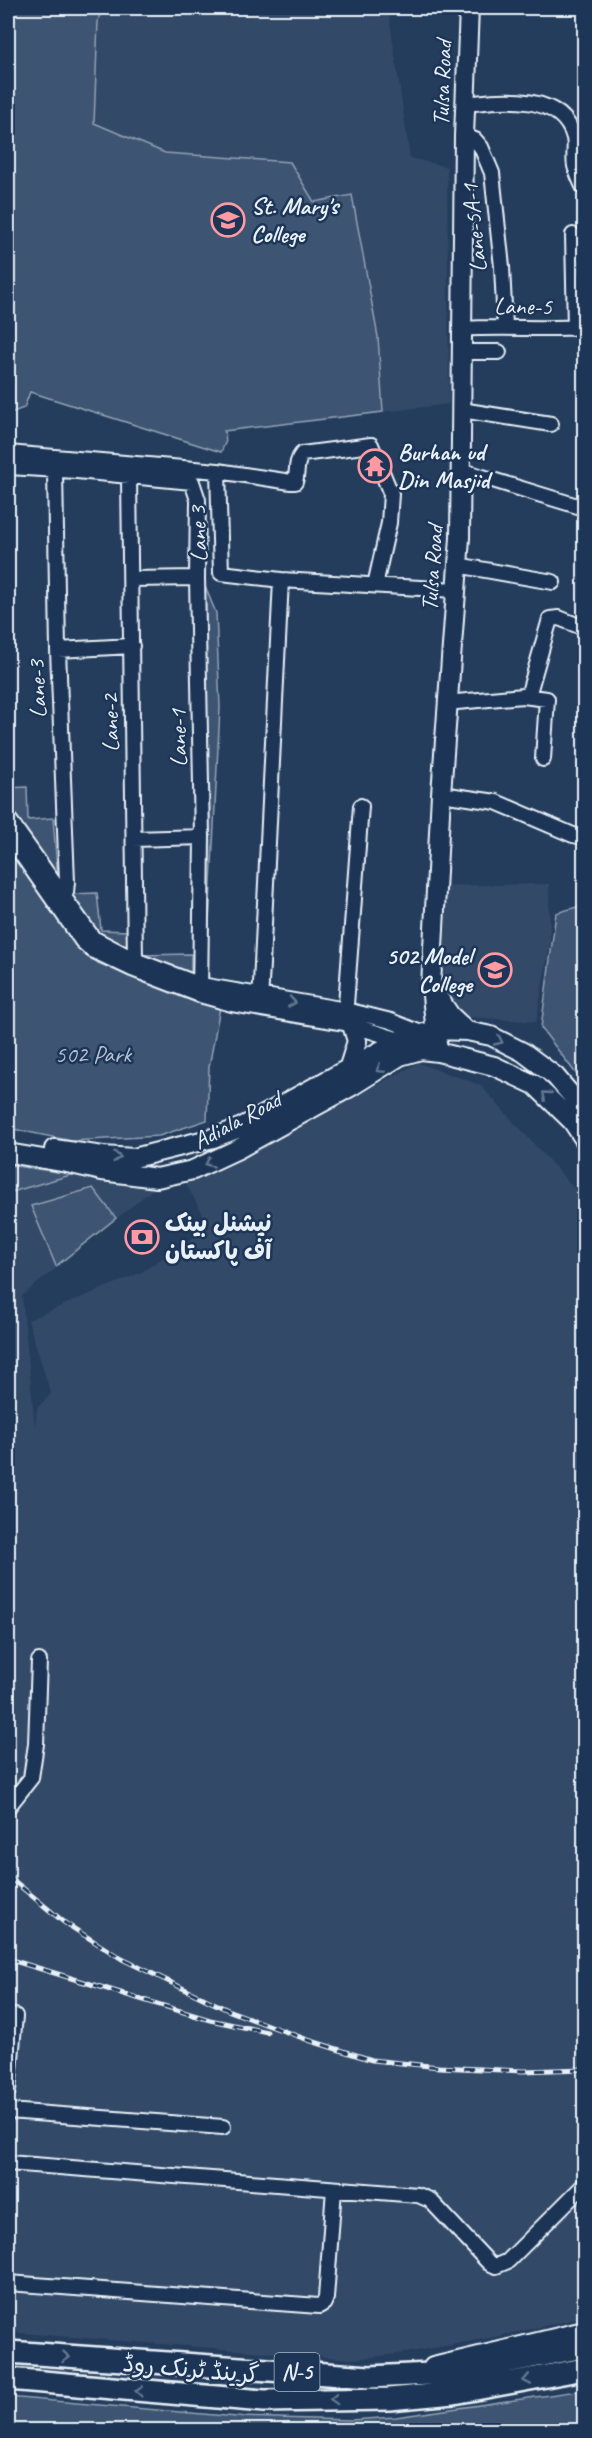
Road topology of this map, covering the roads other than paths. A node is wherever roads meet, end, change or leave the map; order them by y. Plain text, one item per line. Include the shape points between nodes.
1 (468, 8) edge
2 (465, 104) junction
3 (464, 136) junction
4 (585, 188) edge
5 (573, 235) dead end
6 (505, 326) junction
7 (580, 328) edge
8 (461, 329) junction
9 (460, 352) junction
10 (500, 352) dead end
11 (461, 410) junction
12 (551, 424) dead end
13 (8, 453) edge
14 (8, 467) edge
15 (55, 470) junction
16 (460, 470) junction
17 (218, 471) junction
18 (129, 477) junction
19 (585, 508) edge
20 (458, 565) junction
21 (197, 578) junction
22 (131, 579) junction
23 (280, 580) junction
24 (553, 582) dead end
25 (375, 585) junction
26 (455, 590) junction
27 (585, 628) edge
28 (132, 646) junction
29 (58, 650) junction
30 (528, 696) junction
31 (446, 703) junction
32 (543, 759) dead end
33 (441, 794) junction
34 (361, 806) dead end
35 (8, 818) edge
36 (8, 835) edge
37 (202, 837) junction
38 (585, 837) edge
39 (134, 839) junction
40 (60, 901) junction
41 (133, 965) junction
42 (431, 986) junction
43 (200, 990) junction
44 (260, 1003) junction
45 (348, 1020) junction
46 (467, 1031) junction
47 (402, 1039) junction
48 (429, 1041) junction
49 (348, 1070) junction
50 (585, 1110) edge
51 (585, 1139) edge
52 (8, 1141) edge
53 (8, 1153) edge
54 (39, 1661) dead end
55 (8, 1807) edge
56 (15, 2016) dead end
57 (8, 2091) edge
58 (8, 2111) edge
59 (223, 2127) dead end
60 (8, 2163) edge
61 (584, 2186) edge
62 (334, 2189) junction
63 (8, 2283) edge
64 (585, 2331) edge
65 (585, 2347) edge
66 (8, 2352) edge
67 (585, 2369) edge
68 (391, 2377) junction
69 (8, 2379) edge

1 - 2 main road, Tulsa Road
2 - 3 main road, Tulsa Road
2 - 4 street via 519,100 543,105 565,118 574,139 575,166
3 - 6 street, Lane-5A-1 via 482,147 492,173
3 - 8 main road, Tulsa Road
5 - 7 street
6 - 7 street, Lane-5 via 541,330
6 - 8 street, Lane-5
8 - 9 main road, Tulsa Road
9 - 10 street
9 - 11 main road, Tulsa Road
11 - 12 street
11 - 16 main road, Tulsa Road
13 - 17 street, Lane 3
14 - 15 street
15 - 18 street
15 - 29 street, Lane-3
16 - 19 street
16 - 20 main road, Tulsa Road
17 - 23 street, Lane 3 via 221,573
17 - 25 street via 295,482 302,454 371,445 391,494 389,524
18 - 21 street, Lane-1 via 192,482 198,501
18 - 22 street, Lane-2
20 - 24 street
20 - 26 main road, Tulsa Road
21 - 22 street
21 - 37 street, Lane-1
22 - 28 street, Lane-2
23 - 25 street, Lane 3
23 - 44 street
25 - 26 street, Lane 3
26 - 31 main road, Tulsa Road
27 - 30 street via 559,618 550,619
28 - 29 street
28 - 39 street, Lane-2
29 - 40 street, Lane-3 via 67,882
30 - 31 street
30 - 32 street via 547,699
31 - 33 main road, Tulsa Road
33 - 38 street via 496,802
33 - 42 main road, Tulsa Road
34 - 45 street
35 - 40 street
36 - 40 street
37 - 39 street
37 - 43 street, Lane-1
39 - 41 street, Lane-2
40 - 41 street via 86,945
41 - 43 street
42 - 46 main road via 450,1015
42 - 48 main road, Tulsa Road
43 - 44 street
44 - 45 street
45 - 47 street
45 - 48 street via 391,1021
45 - 49 main road via 357,1041
46 - 48 main road
46 -> 50 main road via 490,1036 523,1052 555,1076
47 - 48 main road, Adiala Road
47 - 49 main road, Adiala Road
51 -> 48 main road via 572,1120 536,1085
48 -> 53 main road, Adiala Road via 238,1149 193,1170 157,1178 102,1172
52 -> 49 main road, Adiala Road via 123,1158 153,1155 242,1127
54 - 55 street via 31,1778
56 - 57 street
58 - 59 street
60 - 62 street
61 - 62 street via 508,2261 496,2266 425,2197
62 - 63 street via 326,2298 319,2306
64 - 68 main road
65 - 68 highway, گرینڈ ٹرنک روڈ / N-5 via 450,2373
66 -> 68 highway, گرینڈ ٹرنک روڈ / N-5
67 -> 69 highway, گرینڈ ٹرنک روڈ / N-5 via 454,2393 389,2399 264,2401

